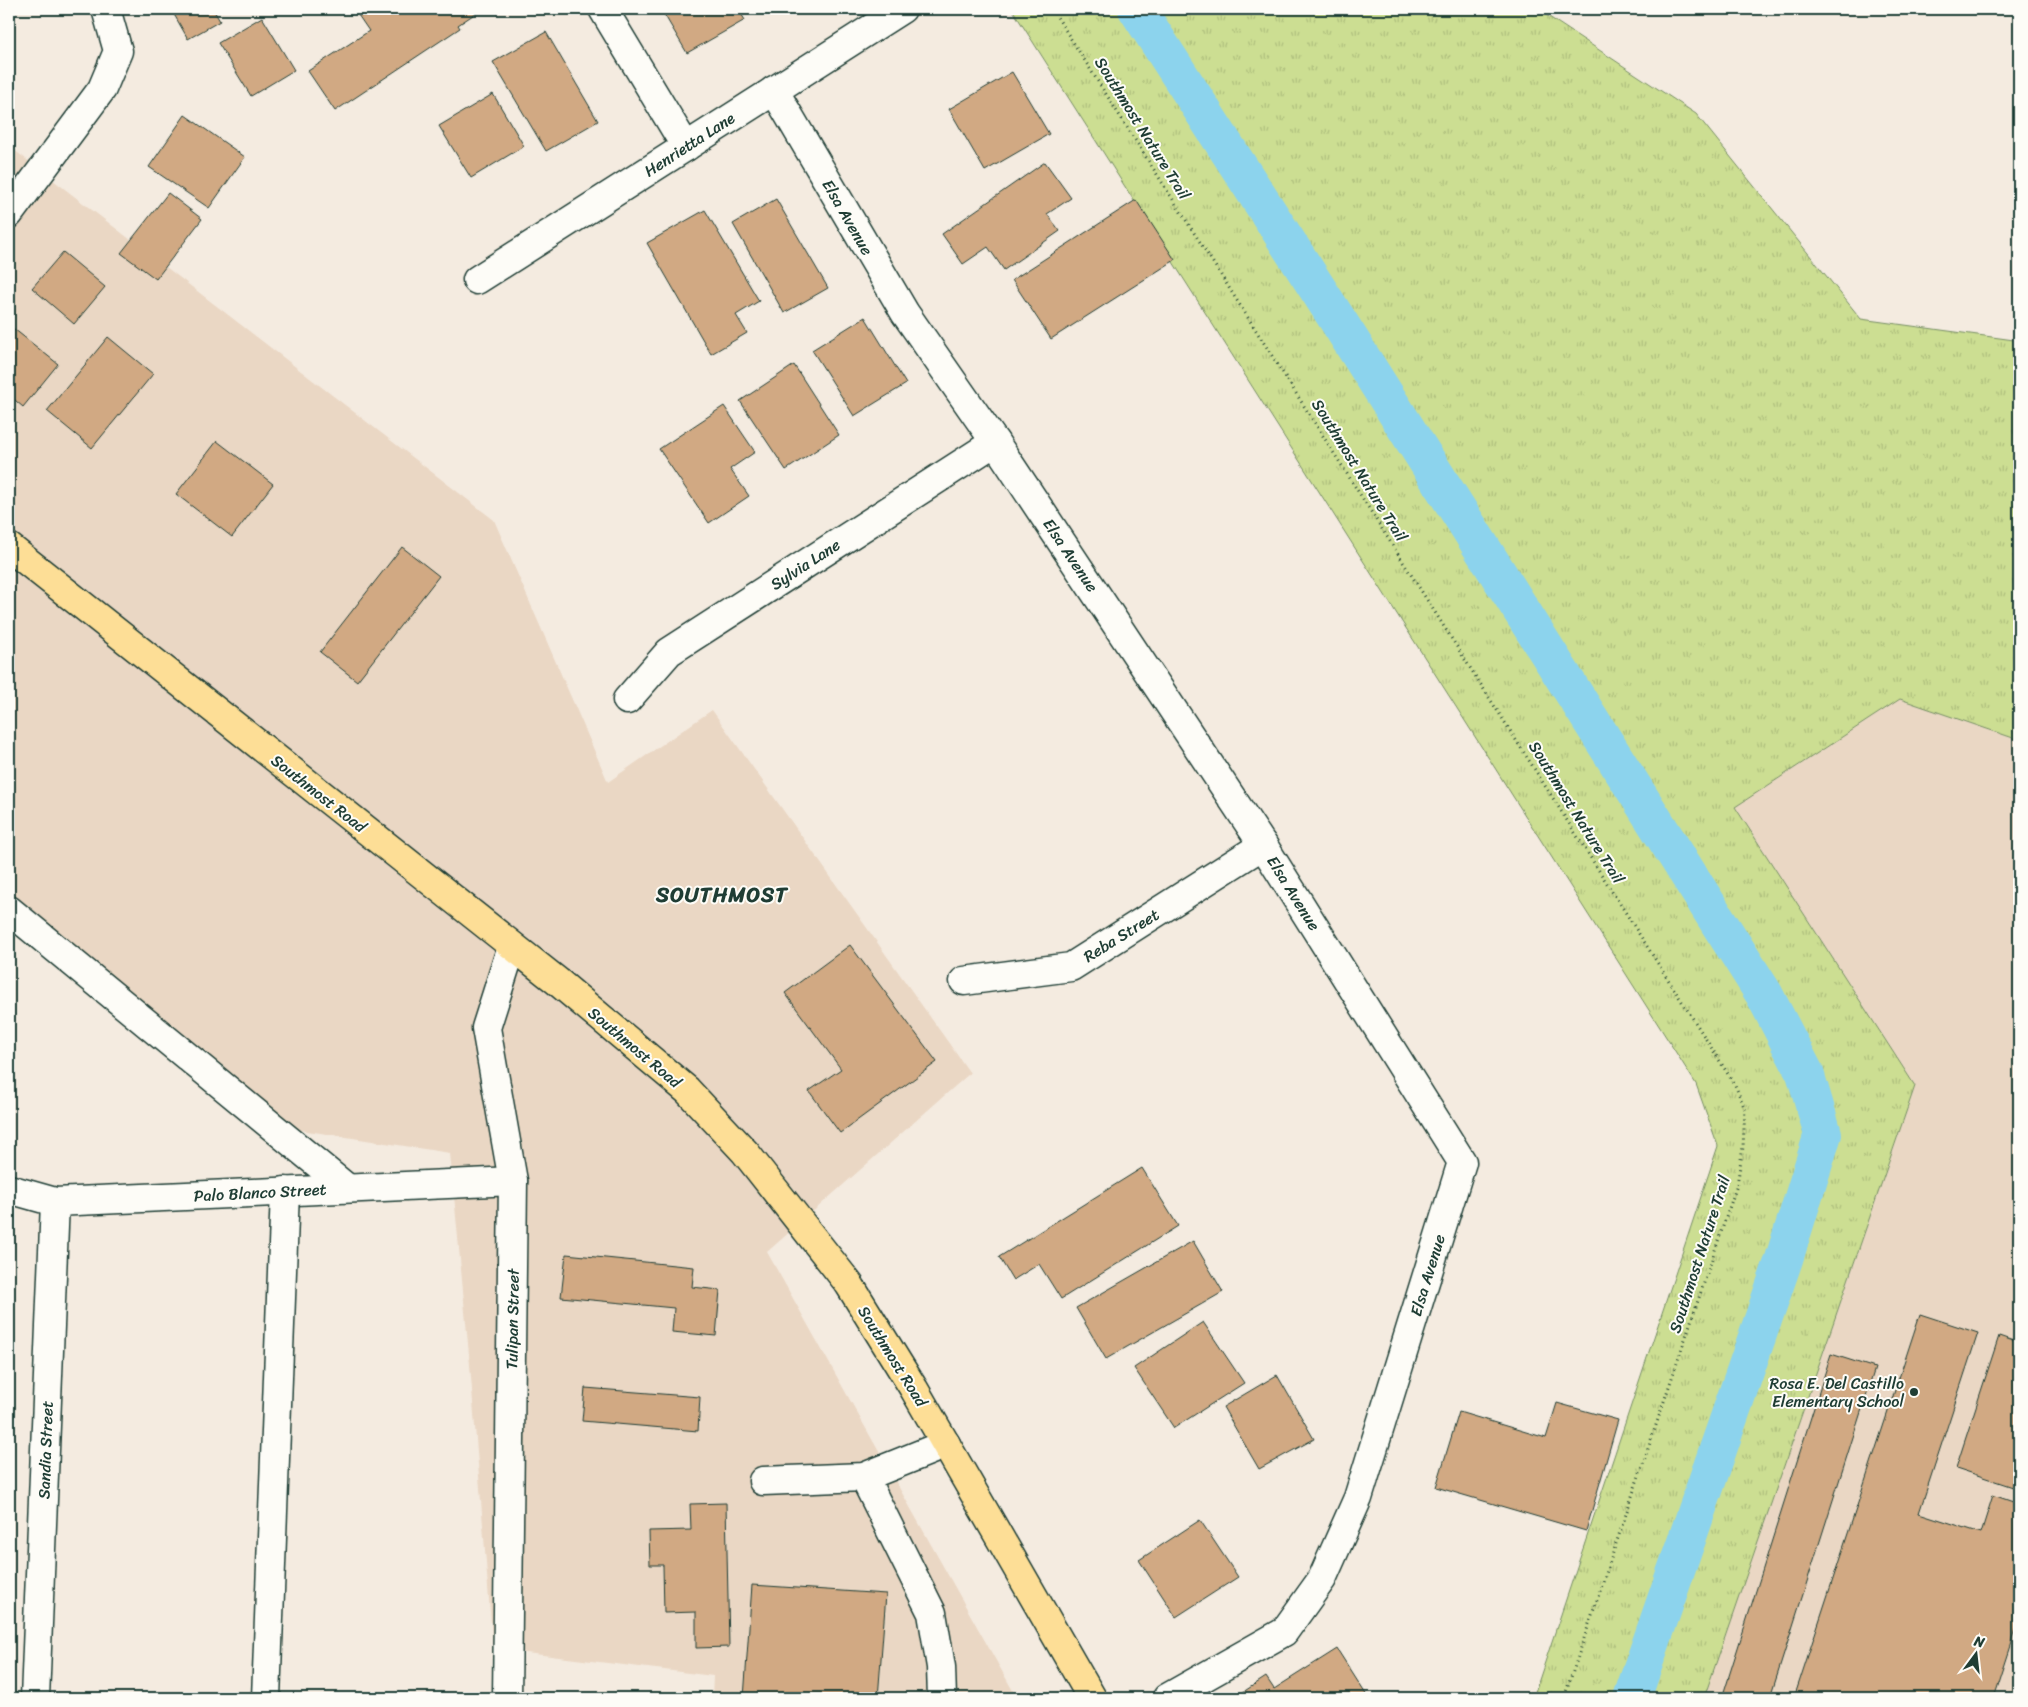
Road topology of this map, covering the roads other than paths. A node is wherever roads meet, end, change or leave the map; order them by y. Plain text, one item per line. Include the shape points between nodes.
1 (106, 9) edge
2 (603, 9) edge
3 (902, 9) edge
4 (774, 90) junction
5 (686, 147) junction
6 (9, 214) edge
7 (477, 280) dead end
8 (995, 442) junction
9 (9, 547) edge
10 (627, 700) dead end
11 (1263, 845) junction
12 (9, 910) edge
13 (512, 946) junction
14 (964, 981) dead end
15 (513, 1181) junction
16 (347, 1188) junction
17 (9, 1189) edge
18 (285, 1191) junction
19 (55, 1202) junction
20 (946, 1444) junction
21 (864, 1477) junction
22 (763, 1481) dead end
23 (35, 1698) edge
24 (266, 1698) edge
25 (506, 1698) edge
26 (942, 1698) edge
27 (1092, 1698) edge
28 (1167, 1698) edge

1 - 6 street via 118,51 102,90
2 - 5 street
3 - 4 street, Henrietta Lane
4 - 5 street, Henrietta Lane
4 - 8 street, Elsa Avenue via 905,313
5 - 7 street, Henrietta Lane
8 - 10 street, Sylvia Lane via 669,652
8 - 11 street, Elsa Avenue
9 - 13 main road, Southmost Road
11 - 14 street, Reba Street via 1071,967
11 - 28 street, Elsa Avenue via 1462,1162 1358,1498 1322,1579 1284,1632
12 - 16 street
13 - 15 street, Tulipan Street via 486,1028
13 - 20 main road, Southmost Road via 687,1090 745,1152 849,1284
15 - 16 street, Palo Blanco Street
15 - 25 street, Tulipan Street
16 - 18 street, Palo Blanco Street
17 - 19 street, Palo Blanco Street
18 - 19 street, Palo Blanco Street
18 - 24 street
19 - 23 street, Sandia Street
20 - 21 street
20 - 27 main road, Southmost Road
21 - 22 street
21 - 26 street via 932,1613 941,1667

